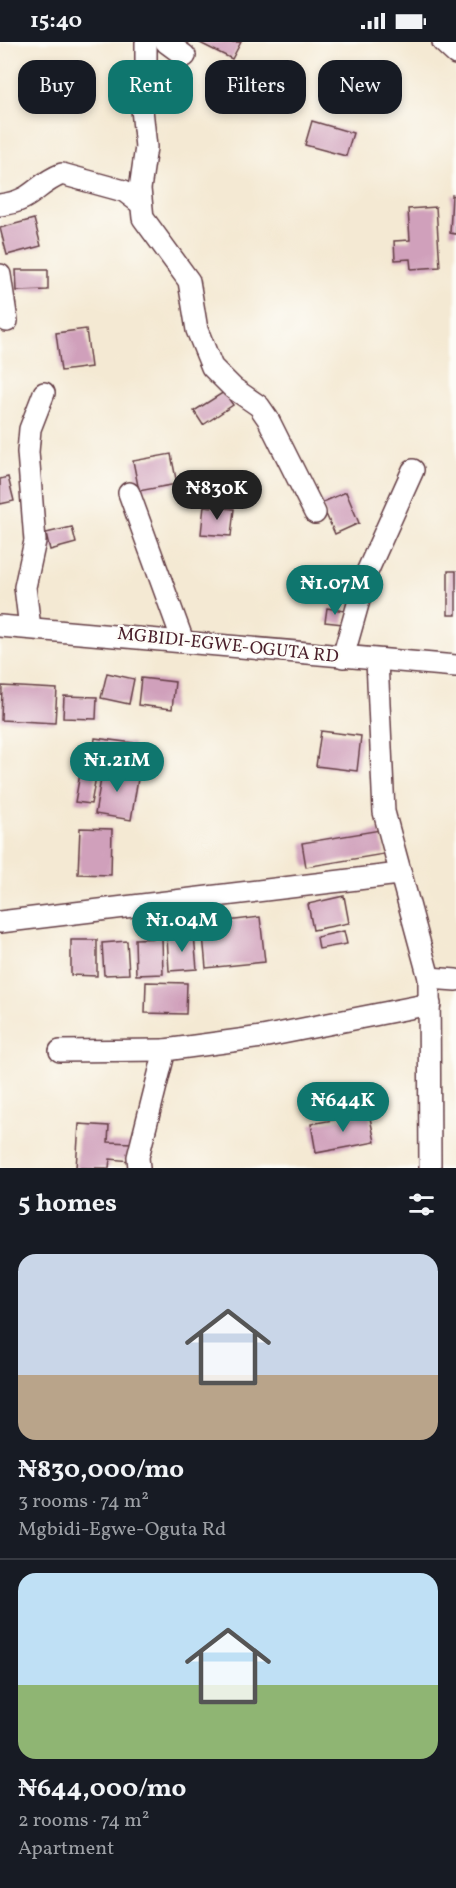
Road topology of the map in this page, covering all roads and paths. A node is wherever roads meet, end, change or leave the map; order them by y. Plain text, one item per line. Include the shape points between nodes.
1 (146, 42) edge
2 (166, 42) edge
3 (443, 42) edge
4 (456, 54) edge
5 (185, 56) dead end
6 (140, 203) junction
7 (0, 205) edge
8 (0, 275) edge
9 (7, 321) dead end
10 (44, 393) dead end
11 (412, 470) dead end
12 (129, 493) dead end
13 (315, 513) dead end
14 (0, 626) edge
15 (30, 628) junction
16 (183, 641) junction
17 (343, 657) junction
18 (377, 661) junction
19 (456, 666) edge
20 (399, 874) junction
21 (0, 922) edge
22 (429, 978) junction
23 (456, 980) edge
24 (430, 1004) junction
25 (165, 1050) junction
26 (60, 1051) dead end
27 (140, 1168) edge
28 (430, 1168) edge

1 - 6 street via 141,100 146,147
2 - 5 street
3 - 4 street
6 - 7 street via 124,191 62,174 26,200
6 - 13 street via 143,218 189,281 196,330 212,367 268,419
8 - 9 street
10 - 15 street via 30,429 28,452 35,542 26,587
11 - 17 street via 367,572
12 - 16 street
14 - 15 street, MGBIDI-EGWE-OGUTA RD
15 - 16 street, MGBIDI-EGWE-OGUTA RD
16 - 17 street, MGBIDI-EGWE-OGUTA RD
17 - 18 street, MGBIDI-EGWE-OGUTA RD
18 - 19 street, MGBIDI-EGWE-OGUTA RD
18 - 20 street via 384,812
20 - 21 street
20 - 22 street
22 - 23 street
22 - 24 street
24 - 25 street via 262,1037
24 - 28 street
25 - 26 street
25 - 27 street via 138,1157

